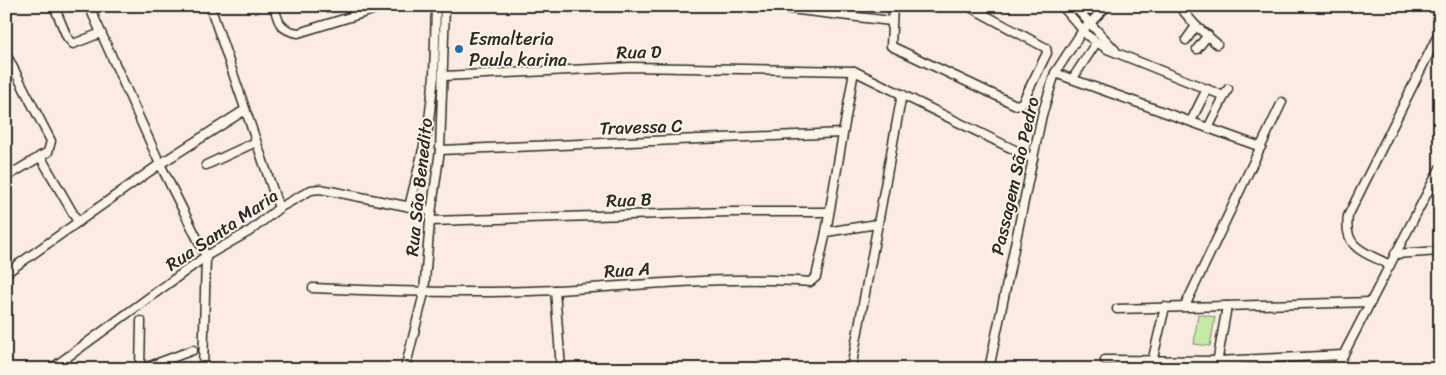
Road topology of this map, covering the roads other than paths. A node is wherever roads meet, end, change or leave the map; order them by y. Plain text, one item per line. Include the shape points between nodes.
1 (54, 6) edge
2 (89, 6) edge
3 (210, 6) edge
4 (274, 6) edge
5 (386, 6) edge
6 (436, 6) edge
7 (445, 6) edge
8 (765, 6) edge
9 (893, 6) edge
10 (968, 6) edge
11 (1062, 6) edge
12 (1074, 6) edge
13 (1107, 6) edge
14 (1179, 6) edge
15 (891, 21) junction
16 (1089, 23) junction
17 (1196, 26) junction
18 (1083, 30) junction
19 (1440, 31) edge
20 (101, 32) junction
21 (1208, 35) junction
22 (1186, 40) dead end
23 (1096, 43) junction
24 (1217, 44) dead end
25 (1197, 49) dead end
26 (1116, 52) junction
27 (6, 54) edge
28 (854, 71) junction
29 (1055, 72) junction
30 (444, 76) junction
31 (1073, 78) junction
32 (1208, 89) junction
33 (902, 94) junction
34 (1282, 102) dead end
35 (245, 110) junction
36 (1191, 121) junction
37 (1208, 128) junction
38 (842, 133) junction
39 (256, 142) junction
40 (1261, 147) junction
41 (440, 150) junction
42 (44, 154) junction
43 (1033, 159) junction
44 (160, 164) junction
45 (206, 165) dead end
46 (1440, 168) edge
47 (6, 177) edge
48 (409, 207) junction
49 (279, 208) junction
50 (431, 211) junction
51 (828, 212) junction
52 (430, 221) junction
53 (78, 222) junction
54 (877, 224) junction
55 (826, 232) junction
56 (1440, 252) edge
57 (1395, 254) junction
58 (206, 256) junction
59 (1390, 265) junction
60 (6, 274) edge
61 (313, 288) dead end
62 (555, 290) junction
63 (424, 294) junction
64 (1371, 302) junction
65 (1185, 306) junction
66 (1227, 306) junction
67 (1165, 307) junction
68 (1116, 309) dead end
69 (142, 320) dead end
70 (192, 350) dead end
71 (1343, 355) junction
72 (1106, 360) dead end
73 (1152, 362) junction
74 (1217, 365) edge
75 (50, 369) edge
76 (141, 369) edge
77 (203, 369) edge
78 (405, 369) edge
79 (561, 369) edge
80 (851, 369) edge
81 (989, 369) edge
82 (1336, 369) edge

1 - 20 street via 73,44
2 - 20 street
3 - 35 street
4 - 5 street via 278,23 286,31 298,33
6 - 48 street, Rua São Benedito via 434,76 428,129
7 - 30 street, Rua São Benedito
8 - 15 street
9 - 15 street
10 - 15 street via 1046,48 1047,54 1022,104 1016,105 891,46
11 - 18 street
12 - 16 street
13 - 16 street, Passagem São Pedro
14 - 17 street
16 - 18 street, Passagem São Pedro
16 - 26 street
17 - 21 street
17 - 22 street
18 - 23 street
18 - 29 street, Passagem São Pedro
19 - 59 street via 1348,216 1347,234 1352,244
20 - 44 street
21 - 24 street
21 - 25 street
23 - 26 street
23 - 31 street
26 - 32 street
27 - 42 street via 52,141
28 - 30 street, Rua D via 632,66
28 - 33 street, Rua D
28 - 38 street
29 - 31 street
29 - 43 street, Passagem São Pedro
30 - 41 street, Rua São Benedito
31 - 36 street
32 - 36 street
32 - 37 street via 1226,92
33 - 43 street, Rua D
33 - 54 street
34 - 40 street
35 - 39 street
35 - 44 street
36 - 37 street
37 - 40 street
38 - 41 street, Travessa C
38 - 51 street
39 - 45 street
39 - 49 street
40 - 65 street
41 - 50 street, Rua São Benedito
42 - 47 street
42 - 53 street
43 - 81 street, Passagem São Pedro
44 - 53 street
44 - 58 street
46 - 57 street
48 - 49 street, Rua Santa Maria via 320,189 311,190
48 - 50 street, Rua Santa Maria
49 - 58 street, Rua Santa Maria via 250,231
50 - 52 street, Rua São Benedito
51 - 52 street, Rua B
51 - 55 street
52 - 63 street, Rua São Benedito
53 - 60 street
54 - 55 street
54 - 80 street
55 - 62 street, Rua A via 816,277 810,282 712,279
56 - 57 street
57 - 59 street
58 - 75 street, Rua Santa Maria
58 - 77 street
59 - 64 street
61 - 63 street, Rua A
62 - 63 street, Rua A
62 - 79 street
63 - 78 street, Rua São Benedito
64 - 66 street
64 - 71 street
65 - 66 street
65 - 67 street
66 - 74 street
67 - 68 street
67 - 73 street
69 - 76 street
70 - 76 street
71 - 74 street
71 - 82 street
72 - 73 street
73 - 74 street

